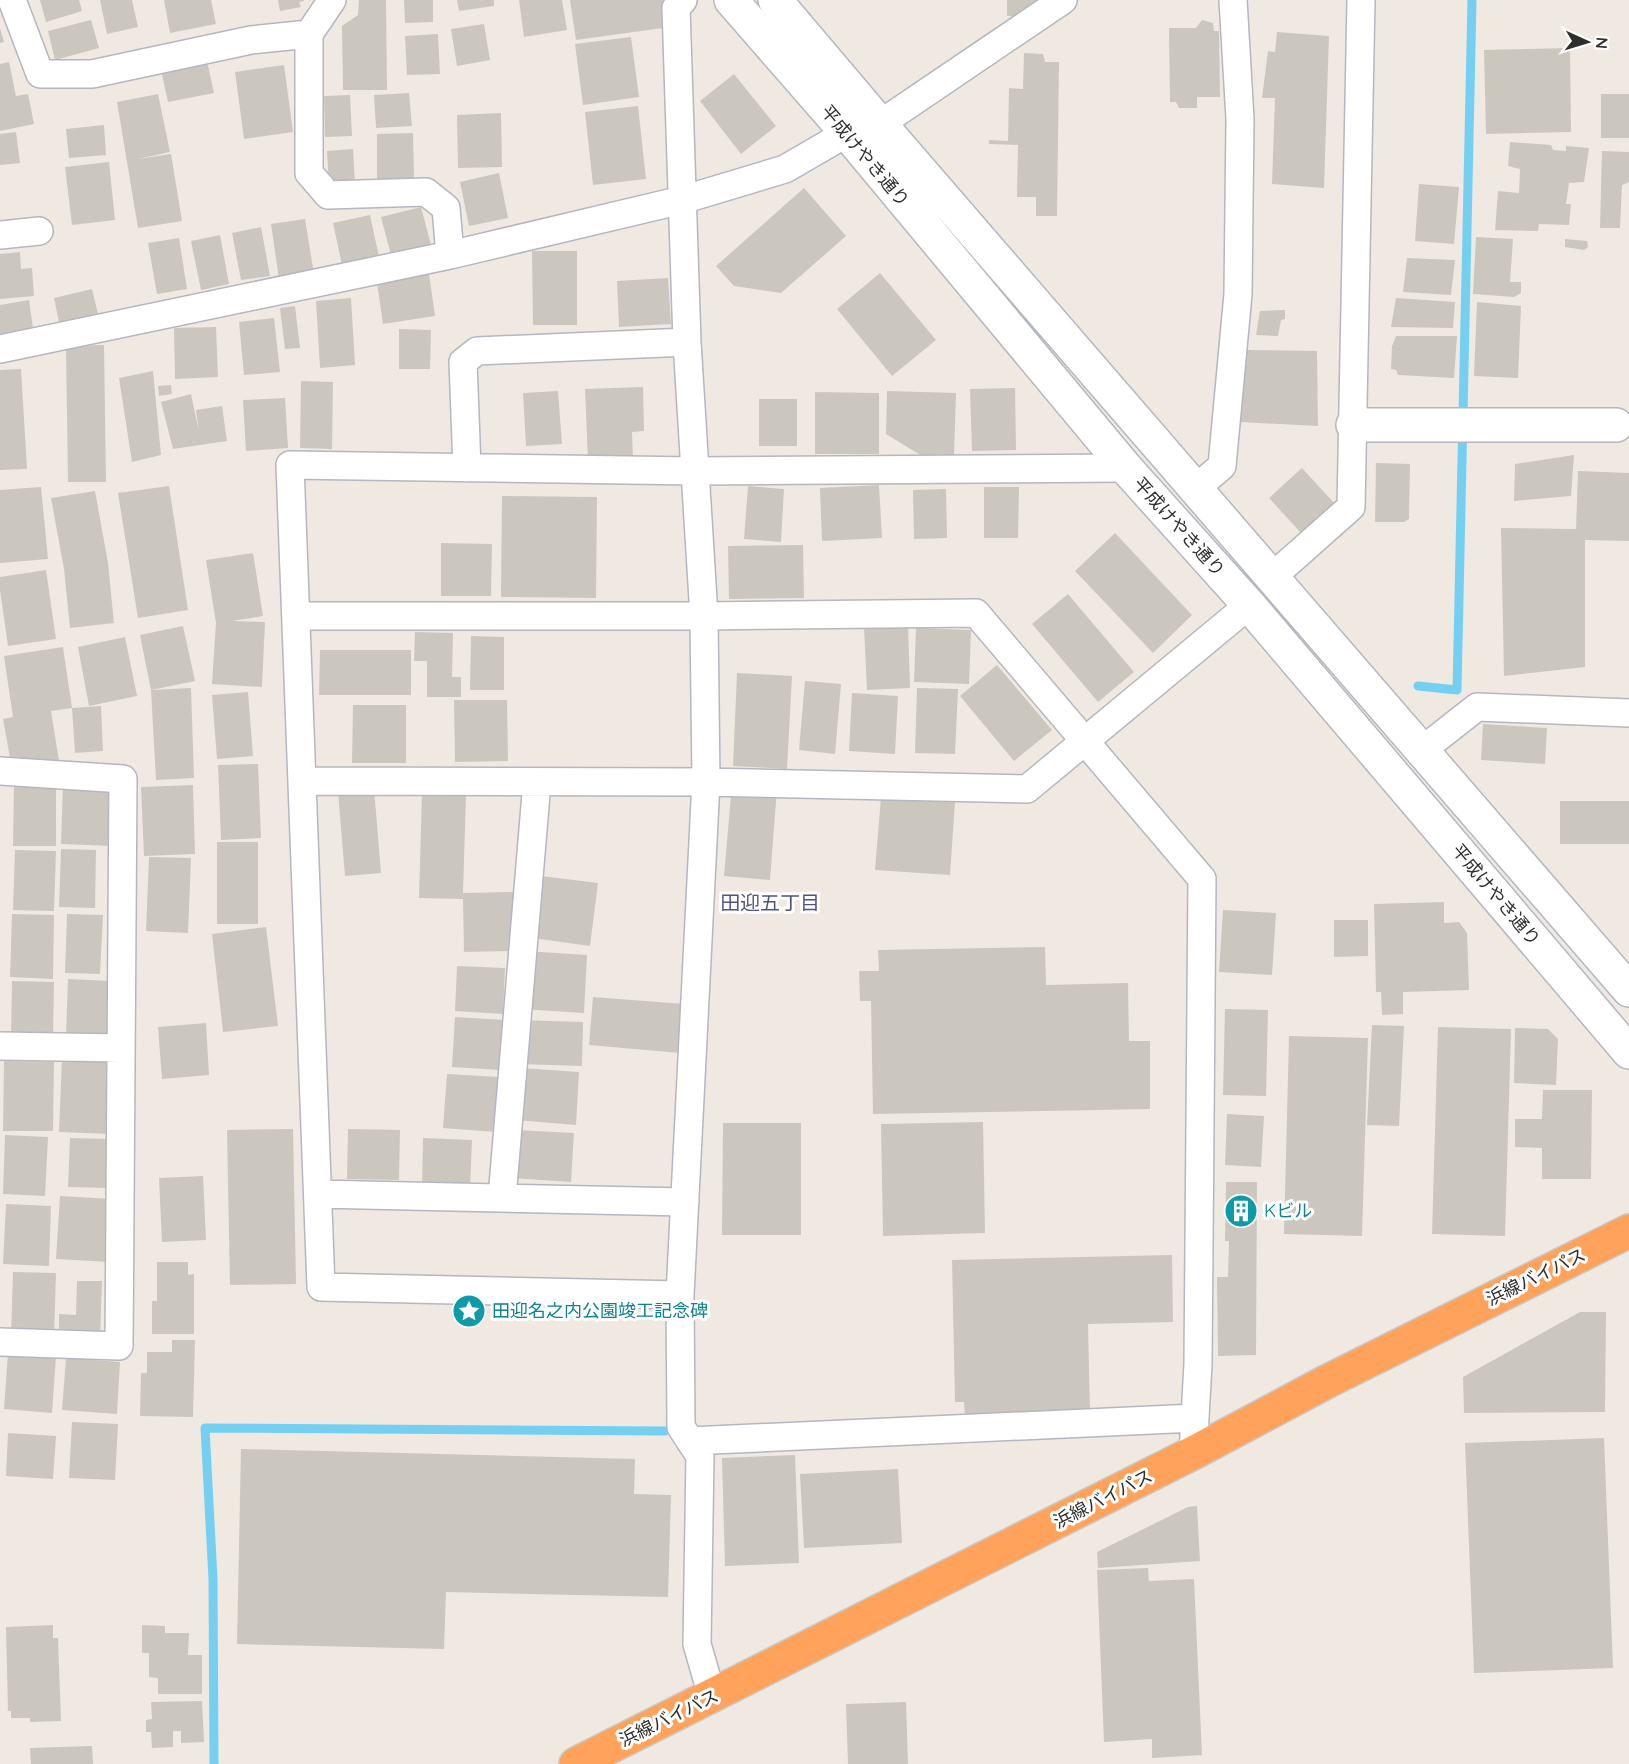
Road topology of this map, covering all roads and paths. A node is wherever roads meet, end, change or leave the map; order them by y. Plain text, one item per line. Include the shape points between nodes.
1 (12, 0) edge
2 (332, 0) edge
3 (683, 0) edge
4 (731, 0) edge
5 (775, 0) edge
6 (1063, 0) edge
7 (1233, 0) edge
8 (1361, 0) edge
9 (309, 34) junction
10 (880, 124) junction
11 (847, 134) junction
12 (682, 200) junction
13 (39, 231) dead end
14 (0, 235) edge
15 (450, 255) junction
16 (687, 342) junction
17 (0, 349) edge
18 (1353, 425) junction
19 (1616, 425) dead end
20 (467, 468) junction
21 (1126, 468) junction
22 (695, 471) junction
23 (1195, 489) junction
24 (1271, 578) junction
25 (1249, 605) junction
26 (296, 616) junction
27 (704, 616) junction
28 (1629, 713) edge
29 (1086, 742) junction
30 (1421, 751) junction
31 (0, 771) edge
32 (302, 781) junction
33 (537, 782) junction
34 (706, 782) junction
35 (1629, 990) edge
36 (0, 1046) edge
37 (121, 1048) junction
38 (1629, 1052) edge
39 (318, 1194) junction
40 (502, 1198) junction
41 (685, 1202) junction
42 (1629, 1231) edge
43 (680, 1295) junction
44 (0, 1342) edge
45 (1195, 1418) junction
46 (690, 1441) junction
47 (1193, 1453) junction
48 (712, 1696) junction
49 (576, 1764) edge

1 - 9 street via 40,74 92,74 251,40
2 - 9 street
3 - 12 street via 676,8
4 - 11 street, 平成けやき通り
5 - 10 street, 平成けやき通り
6 - 10 street
7 - 23 street via 1240,119 1238,294 1222,466
8 - 18 street
9 - 15 street via 309,173 328,195 426,192 446,208
10 - 11 street
10 - 23 street, 平成けやき通り
11 - 12 street via 785,169
11 - 21 street, 平成けやき通り
12 - 15 street
12 - 16 street
13 - 14 street
15 - 17 street
16 - 20 street via 477,351 462,362
16 - 22 street
18 - 19 street
18 - 24 street via 1351,507
20 - 22 street
20 - 26 street via 290,465
21 - 22 street
21 - 25 street, 平成けやき通り
22 - 27 street
23 - 24 street, 平成けやき通り
24 - 30 street, 平成けやき通り
25 - 29 street
25 - 38 street, 平成けやき通り
26 - 27 street
26 - 32 street
27 - 29 street via 976,613
27 - 34 street
28 - 30 street via 1477,707
29 - 34 street via 1027,789
29 - 45 street via 1203,879
30 - 35 street, 平成けやき通り
31 - 37 street via 123,779
32 - 33 street
32 - 39 street
33 - 34 street
33 - 40 street
34 - 41 street
36 - 37 street
37 - 44 street via 119,1346
39 - 40 street
39 - 43 street via 321,1287
40 - 41 street
41 - 43 street
42 - 47 highway, 浜線バイパス
43 - 46 street via 681,1427
45 - 46 street
45 - 47 street
46 - 48 street via 700,1456 697,1644
47 - 48 highway, 浜線バイパス
48 - 49 highway, 浜線バイパス

